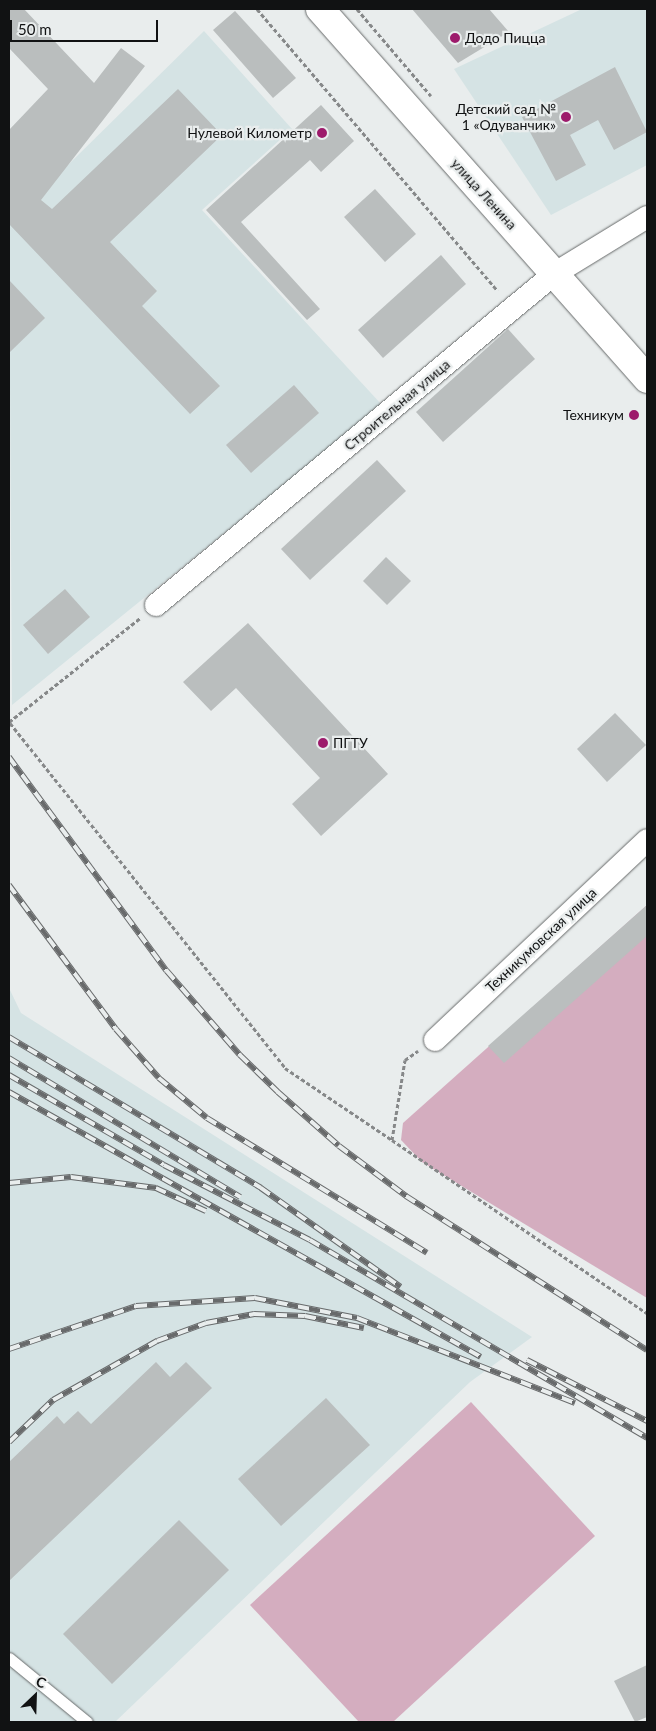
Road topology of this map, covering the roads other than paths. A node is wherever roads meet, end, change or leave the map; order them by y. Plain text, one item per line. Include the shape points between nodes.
1 (320, 9) edge
2 (647, 217) edge
3 (554, 274) junction
4 (647, 379) edge
5 (156, 605) road end
6 (647, 840) edge
7 (437, 1038) road end
8 (9, 1658) edge
9 (87, 1722) edge

1 - 3 main road, улица Ленина
2 - 3 street, Строительная улица
3 - 4 main road, улица Ленина
3 - 5 street, Строительная улица
6 - 7 street, Техникумовская улица
8 - 9 lane

